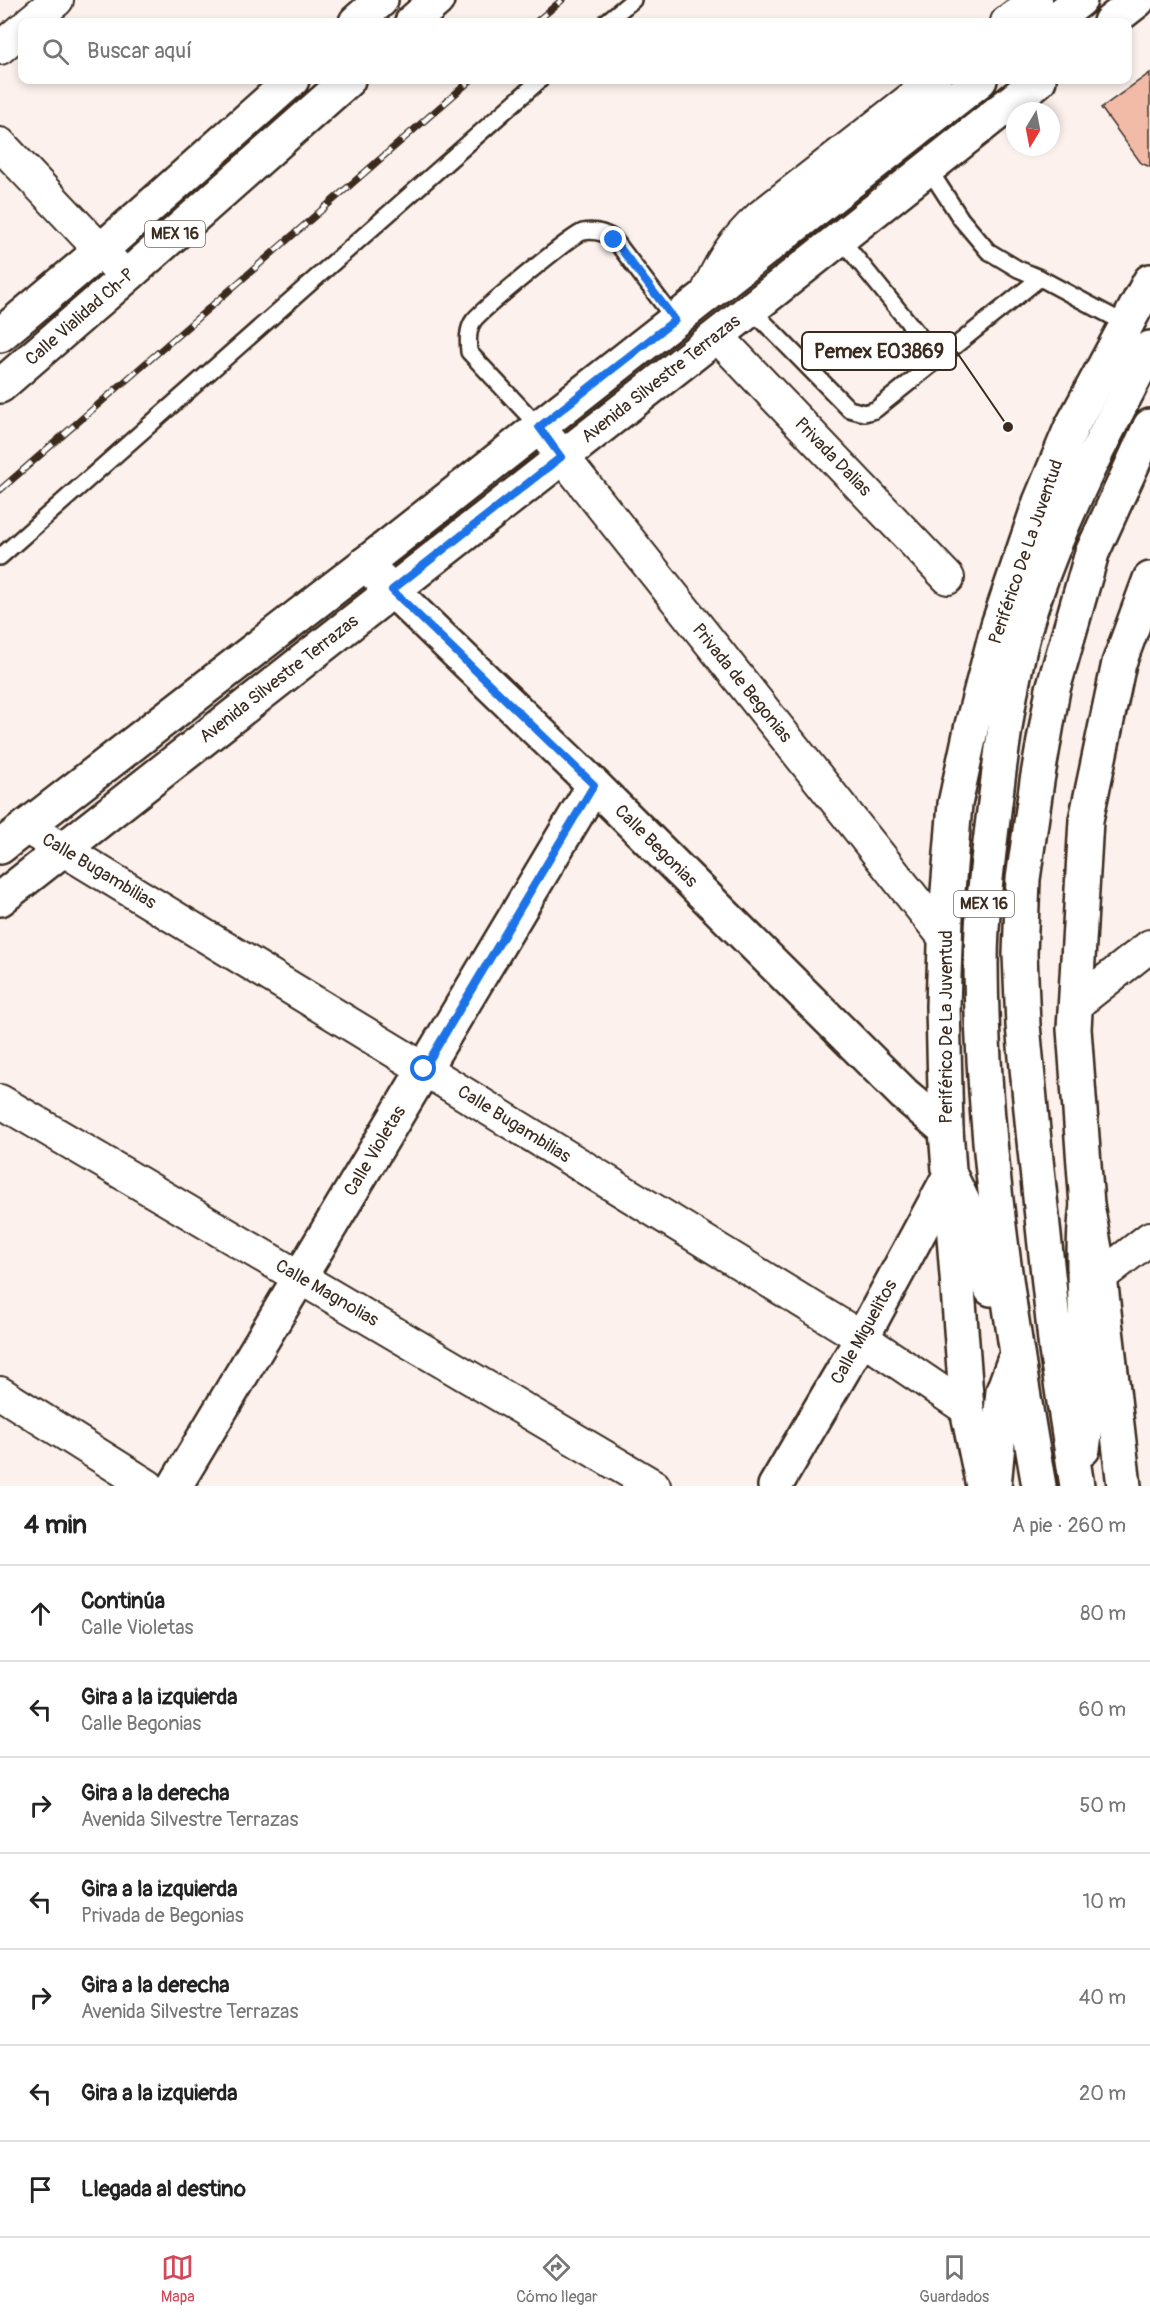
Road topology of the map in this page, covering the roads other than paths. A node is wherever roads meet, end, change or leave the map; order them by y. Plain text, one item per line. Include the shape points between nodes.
1 (57, 0) edge
2 (381, 0) edge
3 (437, 0) edge
4 (633, 0) edge
5 (1080, 0) edge
6 (1138, 0) edge
7 (1027, 11) edge
8 (35, 18) edge
9 (361, 18) edge
10 (417, 18) edge
11 (611, 18) edge
12 (1115, 18) edge
13 (18, 32) edge
14 (0, 48) edge
15 (288, 84) edge
16 (344, 84) edge
17 (535, 84) edge
18 (929, 84) edge
19 (975, 84) edge
20 (1034, 84) edge
21 (0, 144) edge
22 (928, 168) junction
23 (840, 238) junction
24 (100, 251) junction
25 (126, 278) junction
26 (1040, 278) junction
27 (1150, 281) edge
28 (705, 297) junction
29 (751, 309) junction
30 (675, 320) junction
31 (1126, 324) junction
32 (0, 335) edge
33 (717, 336) junction
34 (1150, 348) edge
35 (939, 360) junction
36 (0, 386) edge
37 (1150, 426) edge
38 (539, 427) junction
39 (561, 457) junction
40 (0, 557) edge
41 (365, 564) junction
42 (948, 578) dead end
43 (1150, 579) edge
44 (392, 590) junction
45 (594, 785) junction
46 (26, 827) junction
47 (0, 847) edge
48 (64, 850) junction
49 (0, 899) edge
50 (945, 938) junction
51 (1150, 946) edge
52 (1075, 1005) junction
53 (424, 1069) junction
54 (0, 1101) edge
55 (946, 1130) junction
56 (950, 1175) junction
57 (1087, 1205) junction
58 (1150, 1239) edge
59 (300, 1277) junction
60 (1100, 1277) junction
61 (1010, 1316) junction
62 (862, 1338) junction
63 (1016, 1357) junction
64 (0, 1393) edge
65 (967, 1408) junction
66 (1077, 1485) edge
67 (148, 1486) edge
68 (175, 1486) edge
69 (654, 1486) edge
70 (775, 1486) edge
71 (983, 1486) edge
72 (994, 1486) edge
73 (1038, 1486) edge
74 (1124, 1486) edge

1 - 8 street
2 - 9 main road
3 - 10 main road
4 - 11 lane
5 - 7 main road
6 - 12 main road
13 - 14 street
15 - 24 main road, Calle Vialidad Ch-P / MEX 16
16 - 25 main road, Calle Vialidad Ch-P / MEX 16
17 - 40 lane
18 - 28 street via 738,237 720,263
19 - 28 main road, Avenida Silvestre Terrazas
20 - 22 main road, Avenida Silvestre Terrazas
21 - 24 street
22 - 23 main road, Avenida Silvestre Terrazas
22 - 26 lane via 961,219 988,251
23 - 29 main road, Avenida Silvestre Terrazas
23 - 35 lane
24 - 25 street
24 - 32 main road, Calle Vialidad Ch-P / MEX 16
25 - 36 main road, Calle Vialidad Ch-P / MEX 16
26 - 31 lane
26 - 35 lane
27 - 31 main road, Periférico De La Juventud
28 - 30 main road, Avenida Silvestre Terrazas
29 - 33 main road, Avenida Silvestre Terrazas
29 - 35 lane via 849,409 864,413 875,410
30 - 38 main road, Avenida Silvestre Terrazas
30 - 38 lane via 606,234 582,232 562,244 474,321 468,340 469,352
31 - 50 main road, Periférico De La Juventud via 1066,439 998,625 955,804
33 - 39 main road, Avenida Silvestre Terrazas
33 - 42 street, Privada Dalias
34 - 61 main road, Periférico De La Juventud / MEX 16 via 1071,503 1033,601 1010,697 985,884 981,963 984,1078
37 - 66 main road, MEX 16 via 1092,553 1053,689 1023,879 1021,978 1033,1131 1056,1350
38 - 39 street, Privada de Begonias
38 - 41 main road, Avenida Silvestre Terrazas
39 - 44 main road, Avenida Silvestre Terrazas
39 - 50 street, Privada de Begonias
41 - 44 main road, Calle Begonias
41 - 46 main road, Avenida Silvestre Terrazas
43 - 52 main road via 1119,663 1086,820
44 - 45 main road, Calle Begonias
44 - 48 main road, Avenida Silvestre Terrazas
45 - 53 main road, Calle Violetas
45 - 55 main road, Calle Begonias via 904,1094
46 - 47 main road, Avenida Silvestre Terrazas
46 - 48 street, Calle Bugambilias
48 - 49 main road, Avenida Silvestre Terrazas
48 - 53 street, Calle Bugambilias
50 - 55 main road, Periférico De La Juventud
51 - 52 street
52 - 57 main road
53 - 59 main road, Calle Violetas
53 - 62 street, Calle Bugambilias
54 - 59 street, Calle Magnolias
55 - 56 main road, Periférico De La Juventud
56 - 61 main road via 966,1208 991,1289
56 - 62 main road, Calle Miguelitos
56 - 65 main road, Periférico De La Juventud
57 - 60 main road
57 - 66 main road via 1083,1272 1088,1401
58 - 60 street
59 - 68 main road, Calle Violetas
59 - 69 street, Calle Magnolias
60 - 74 main road
61 - 63 main road, Periférico De La Juventud / MEX 16
62 - 65 street, Calle Bugambilias
62 - 70 main road, Calle Miguelitos
63 - 72 main road via 1003,1391
63 - 73 main road, Periférico De La Juventud / MEX 16
64 - 67 street
65 - 71 main road, Periférico De La Juventud

